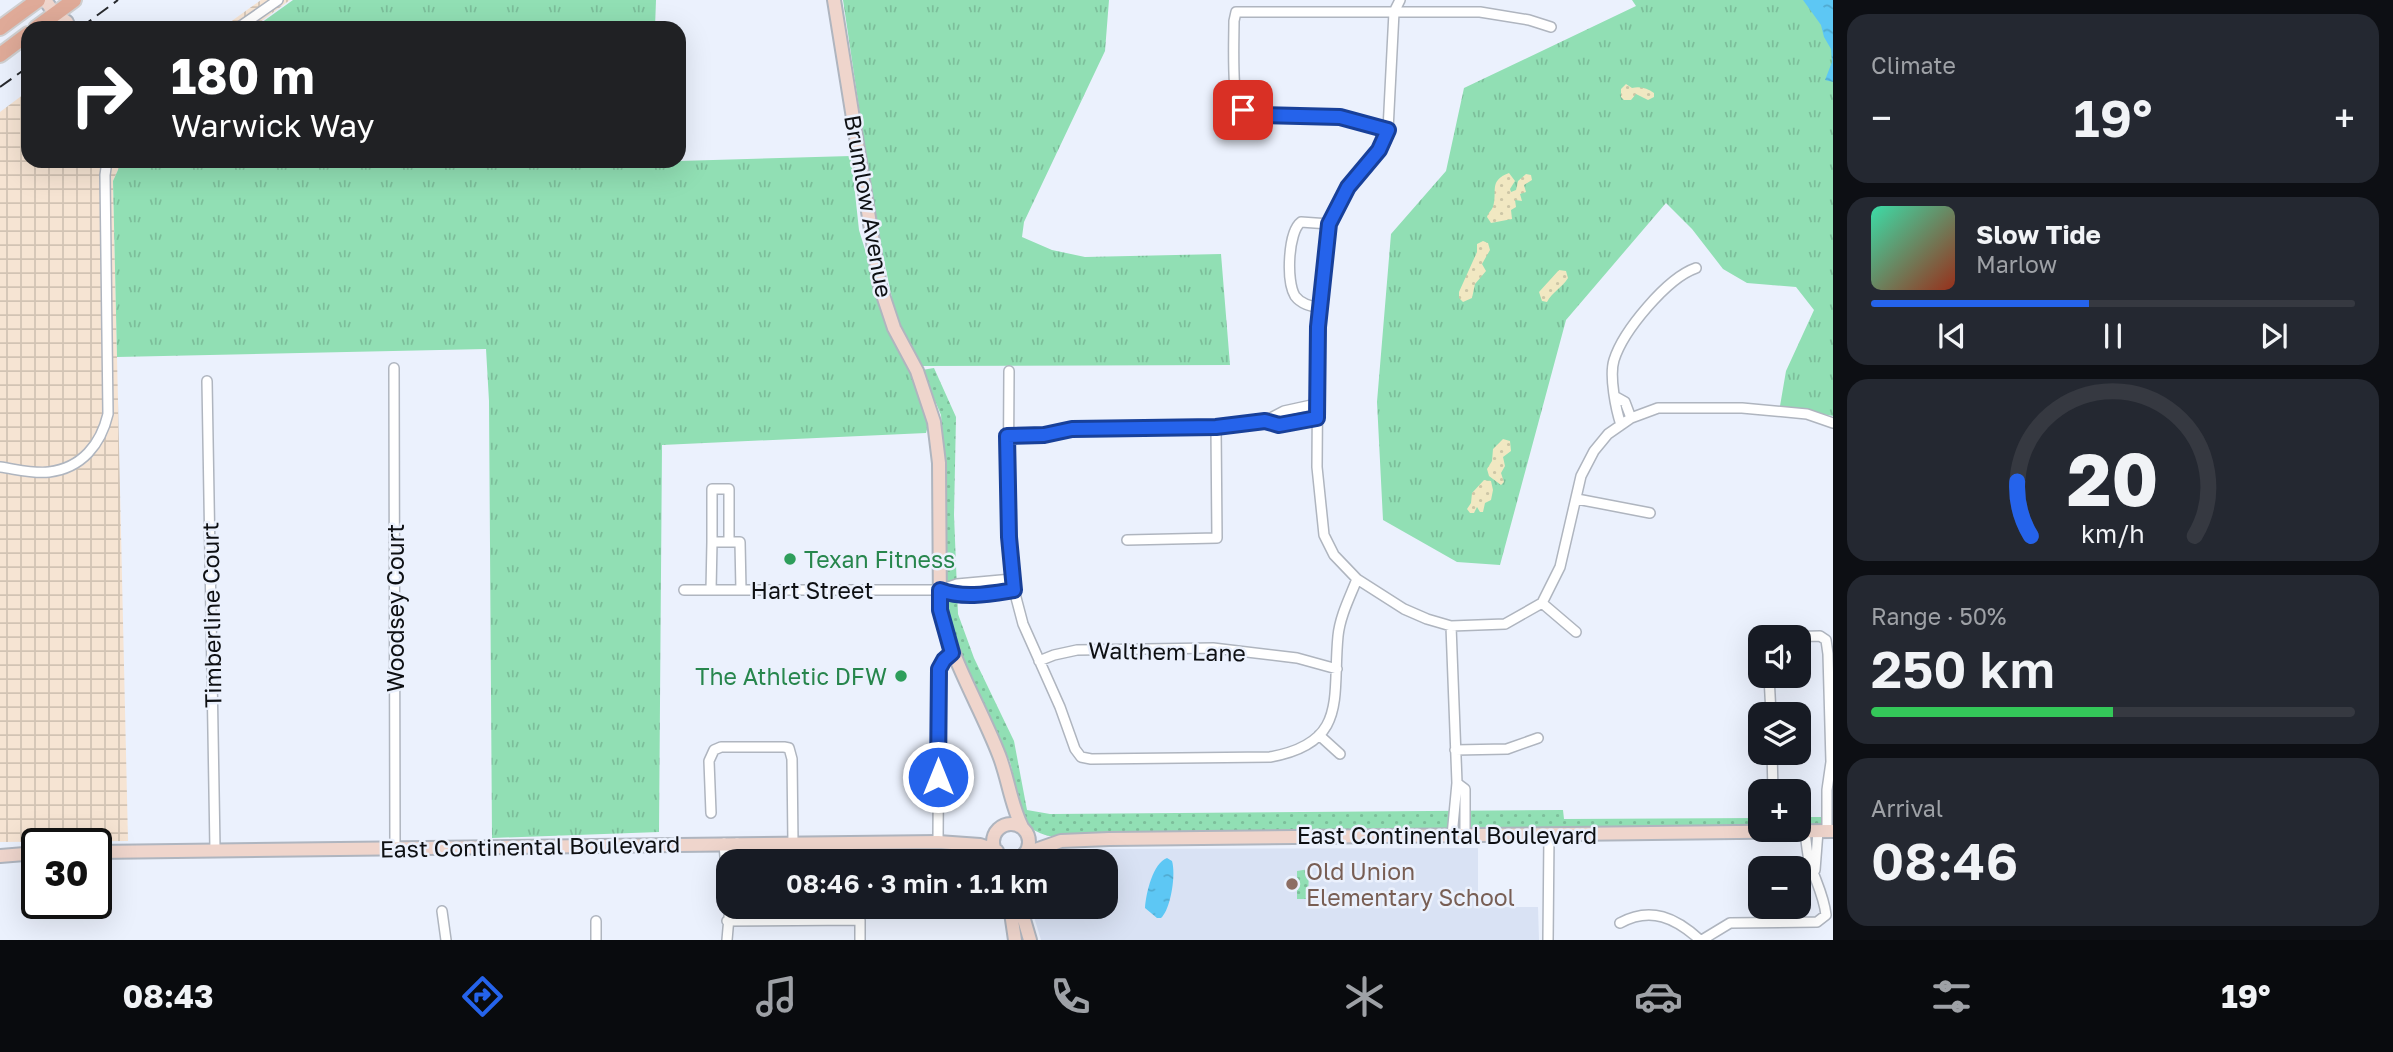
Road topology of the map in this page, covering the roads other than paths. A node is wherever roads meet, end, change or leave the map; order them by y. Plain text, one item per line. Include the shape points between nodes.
1 (23, 0) edge
2 (38, 0) edge
3 (45, 0) edge
4 (278, 0) edge
5 (834, 0) edge
6 (1388, 0) edge
7 (1400, 0) edge
8 (65, 12) edge
9 (1394, 12) junction
10 (14, 18) junction
11 (49, 21) edge
12 (248, 21) edge
13 (1551, 27) dead end
14 (0, 28) edge
15 (21, 39) edge
16 (0, 55) edge
17 (1388, 130) junction
18 (106, 168) edge
19 (1329, 224) junction
20 (1696, 268) dead end
21 (1320, 308) junction
22 (394, 369) dead end
23 (1009, 371) dead end
24 (207, 381) dead end
25 (1616, 397) junction
26 (1316, 404) junction
27 (1317, 418) junction
28 (1631, 418) junction
29 (1265, 421) junction
30 (1833, 422) edge
31 (1621, 425) junction
32 (1216, 427) junction
33 (1007, 436) junction
34 (0, 467) edge
35 (1577, 499) junction
36 (1650, 513) dead end
37 (1127, 540) dead end
38 (712, 542) junction
39 (729, 542) junction
40 (1012, 579) junction
41 (1357, 579) junction
42 (684, 590) dead end
43 (711, 590) junction
44 (741, 590) junction
45 (940, 590) junction
46 (1014, 590) junction
47 (1542, 603) junction
48 (1451, 626) junction
49 (1576, 632) dead end
50 (1811, 636) edge
51 (952, 653) junction
52 (1039, 661) junction
53 (1337, 669) junction
54 (1319, 735) junction
55 (1538, 738) dead end
56 (1455, 750) junction
57 (1340, 754) dead end
58 (1009, 788) junction
59 (711, 813) dead end
60 (999, 829) junction
61 (1024, 829) junction
62 (1748, 831) edge
63 (1821, 831) edge
64 (1549, 835) junction
65 (1458, 836) junction
66 (1060, 841) junction
67 (938, 842) junction
68 (964, 842) junction
69 (730, 843) junction
70 (793, 843) junction
71 (395, 847) junction
72 (215, 849) junction
73 (730, 849) edge
74 (732, 849) edge
75 (987, 849) edge
76 (997, 849) edge
77 (1025, 849) edge
78 (1040, 849) edge
79 (112, 852) edge
80 (21, 854) edge
81 (0, 856) edge
82 (442, 911) dead end
83 (1012, 919) edge
84 (1024, 919) edge
85 (596, 921) dead end
86 (727, 921) joint
87 (1620, 923) dead end
88 (446, 940) edge
89 (596, 940) edge
90 (727, 940) edge
91 (860, 940) edge
92 (1015, 940) edge
93 (1030, 940) edge
94 (1548, 940) edge
95 (1701, 940) edge

1 - 10 main road
2 - 10 main road
3 - 8 main road
4 - 12 street
5 - 45 main road, Brumlow Avenue via 880,286 934,422 939,463
6 - 9 street
7 - 9 street
8 - 11 main road
9 - 13 street via 1480,12
9 - 17 street
9 - 17 street via 1242,10 1236,12 1234,21 1237,103 1243,110 1255,115 1340,117
10 - 14 main road
15 - 16 main road
17 - 19 street via 1379,150 1348,187
18 - 34 street via 108,414 103,433 92,450 73,464 49,472
19 - 21 street
19 - 21 street via 1301,222 1293,233 1290,255 1293,292 1308,305
20 - 25 street via 1668,285 1632,326 1614,361
21 - 26 street
22 - 71 street, Woodsey Court
23 - 33 street
24 - 72 street, Timberline Court
25 - 28 street via 1625,402
25 - 31 street via 1614,406
26 - 27 street
26 - 29 street
27 - 29 street via 1279,425
27 - 41 street via 1324,535 1334,555
28 - 30 street via 1658,408 1744,408 1807,414
28 - 31 street
29 - 32 street
31 - 35 street via 1594,451 1581,476
32 - 33 street via 1072,429
32 - 37 street via 1217,538
33 - 40 street
35 - 36 street
35 - 47 street via 1560,567
38 - 39 street
38 - 39 street via 712,489 729,489
38 - 43 street
39 - 44 street via 740,541
40 - 45 street
40 - 46 street
41 - 48 street via 1404,608
41 - 53 street via 1338,633
42 - 43 street, Hart Street
43 - 44 street, Hart Street
44 - 45 street, Hart Street
45 - 46 street via 956,595
45 - 51 main road, Brumlow Avenue via 940,610
46 - 52 street
47 - 48 street via 1505,624
47 - 49 street
48 - 56 street
50 - 63 street via 1826,640 1828,654 1831,762
51 - 58 main road, Brumlow Avenue via 993,740
51 - 67 street via 939,669
52 - 53 street, Walthem Lane via 1077,650 1213,648 1297,658
52 - 54 street via 1077,753 1086,758 1270,757 1301,748
53 - 54 street via 1330,722
54 - 57 street
55 - 56 street via 1507,750
56 - 65 street via 1457,783 1465,789
58 - 60 main road, Brumlow Avenue via 1007,814
58 - 61 main road, Brumlow Avenue
59 - 70 street via 709,761 714,750 789,748
60 - 61 main road via 1012,824
60 - 68 main road, East Continental Boulevard
60 - 76 main road via 994,841
61 - 66 main road, East Continental Boulevard
61 - 77 main road via 1029,842
62 - 64 main road, East Continental Boulevard
63 - 95 street via 1815,871 1825,908 1822,920 1730,923
64 - 65 main road, East Continental Boulevard
64 - 94 street
65 - 66 main road, East Continental Boulevard
66 - 78 main road, East Continental Boulevard
67 - 68 main road, East Continental Boulevard
67 - 70 main road, East Continental Boulevard
68 - 75 main road, East Continental Boulevard
69 - 70 main road, East Continental Boulevard
69 - 71 main road, East Continental Boulevard
69 - 73 street
69 - 74 street
71 - 72 main road, East Continental Boulevard
72 - 79 main road, East Continental Boulevard
80 - 81 main road
82 - 88 street
83 - 92 main road
84 - 93 main road
85 - 89 street
86 - 90 street
86 - 91 street via 860,920
87 - 95 street via 1632,916 1659,915 1676,921

